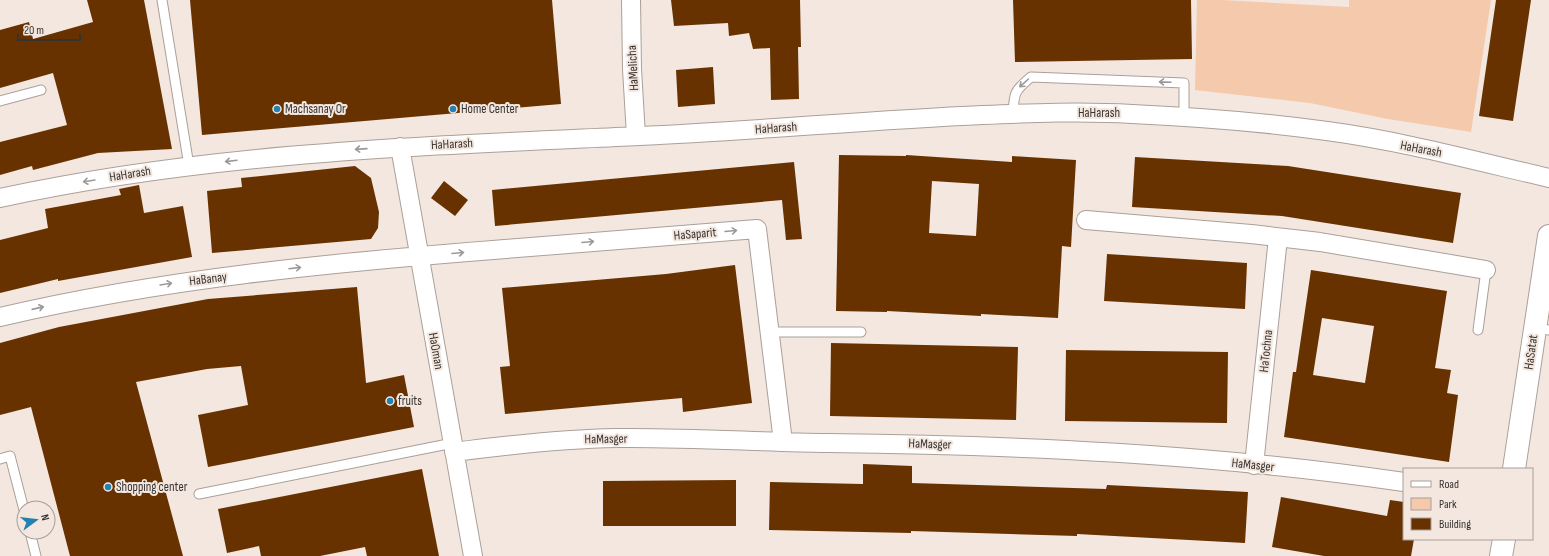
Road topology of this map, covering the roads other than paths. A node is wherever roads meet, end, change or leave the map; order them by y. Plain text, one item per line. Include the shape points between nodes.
1 (162, 0) edge
2 (631, 0) edge
3 (41, 90) dead end
4 (0, 101) edge
5 (1014, 114) junction
6 (1184, 117) junction
7 (636, 136) junction
8 (400, 147) junction
9 (189, 166) junction
10 (1549, 178) edge
11 (0, 198) edge
12 (1086, 220) dead end
13 (1549, 236) edge
14 (1278, 238) junction
15 (419, 256) junction
16 (1486, 270) joint
17 (0, 317) edge
18 (1542, 329) edge
19 (1478, 330) dead end
20 (770, 332) junction
21 (860, 332) dead end
22 (783, 442) junction
23 (454, 447) junction
24 (0, 459) edge
25 (1254, 465) junction
26 (1514, 468) edge
27 (1403, 482) edge
28 (199, 494) dead end
29 (21, 500) edge
30 (32, 540) edge
31 (1504, 540) edge
32 (36, 556) edge
33 (473, 556) edge
34 (1501, 556) edge

1 - 9 lane
2 - 7 street, HaMelicha
3 - 4 lane
5 - 6 street, HaHarash via 1128,114
6 -> 5 lane via 1184,83 1031,77 1014,95
5 - 7 street, HaHarash via 927,117
6 - 10 street, HaHarash via 1227,119 1330,131 1438,152
7 - 8 street, HaHarash
8 -> 9 street, HaHarash via 252,158
8 - 15 street, HaOman
9 -> 11 street, HaHarash
12 - 14 street
13 - 18 street, HaSatat
14 - 16 street via 1320,242
14 - 25 street, HaTochna
17 -> 15 street, HaBanay via 56,304 176,283
15 -> 20 street, HaSaparit via 757,229
15 - 23 street, HaOman
16 - 19 lane
18 - 26 street, HaSatat
20 - 21 lane
20 - 22 street, HaSaparit
22 - 23 street, HaMasger via 644,438
22 - 25 street, HaMasger via 1006,447 1132,454
23 - 28 lane
23 - 33 street, HaOman
24 - 29 lane via 10,456
25 - 27 street, HaMasger
30 - 32 lane
31 - 34 street

